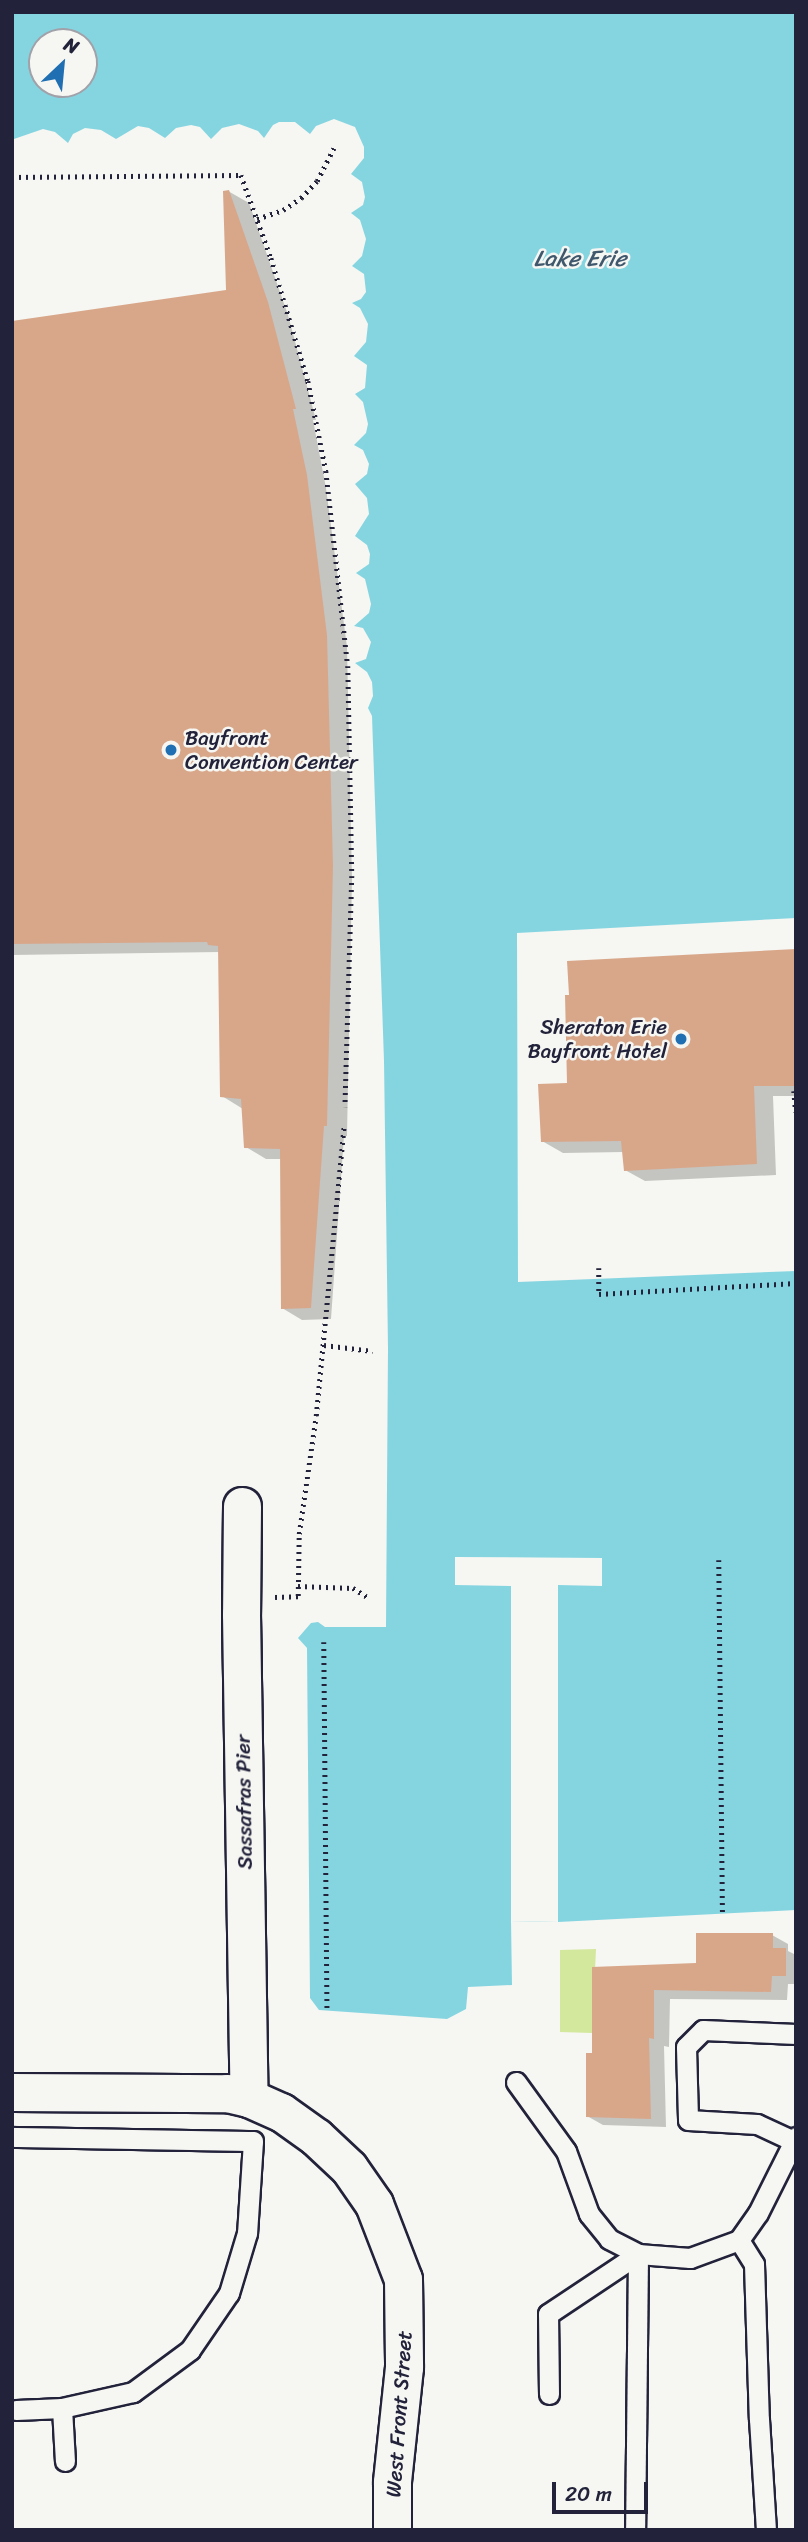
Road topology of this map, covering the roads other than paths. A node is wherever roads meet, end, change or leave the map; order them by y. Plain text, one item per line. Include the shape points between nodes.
1 (242, 1506) dead end
2 (796, 2034) edge
3 (516, 2082) dead end
4 (12, 2092) edge
5 (249, 2098) junction
6 (12, 2137) edge
7 (795, 2140) edge
8 (739, 2240) junction
9 (638, 2254) junction
10 (549, 2394) dead end
11 (62, 2408) junction
12 (16, 2410) dead end
13 (65, 2461) dead end
14 (392, 2530) edge
15 (635, 2530) edge
16 (766, 2530) edge

1 - 5 street, Sassafras Pier
2 - 7 lane via 703,2029 686,2048 688,2120 757,2124
3 - 9 lane via 566,2151 589,2214 609,2239
4 - 5 street, West Front Street via 202,2090
5 - 14 street, West Front Street via 281,2112 349,2168 374,2204 392,2244 403,2279 406,2327
6 - 11 lane via 253,2141 247,2233 229,2293 190,2350 133,2392
7 - 8 lane
8 - 9 lane via 691,2258
8 - 16 lane via 754,2263
9 - 10 lane via 548,2314
9 - 15 lane
11 - 12 lane
11 - 13 lane

